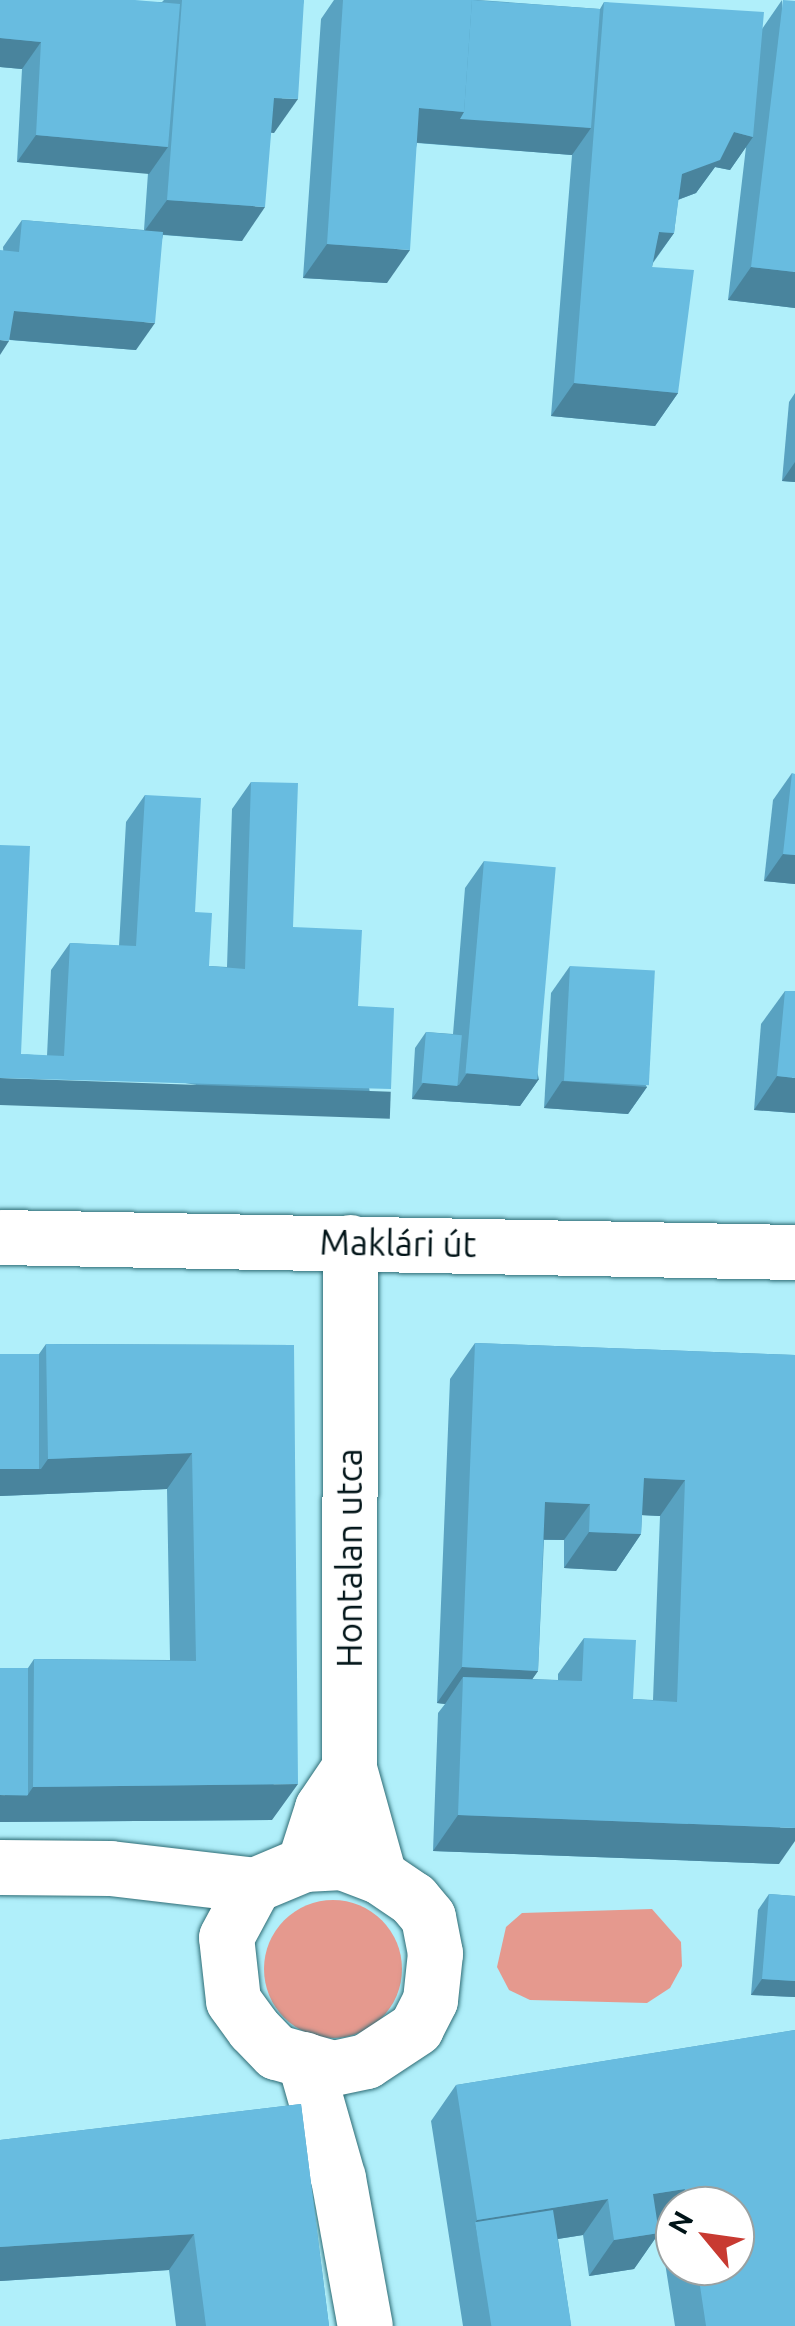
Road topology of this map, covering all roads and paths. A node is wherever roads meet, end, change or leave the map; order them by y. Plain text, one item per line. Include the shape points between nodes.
1 (0, 1236) edge
2 (350, 1242) junction
3 (795, 1252) edge
4 (349, 1768) junction
5 (304, 1864) junction
6 (0, 1867) edge
7 (110, 1868) junction
8 (380, 1876) junction
9 (254, 1885) junction
10 (226, 1937) junction
11 (304, 2060) junction
12 (366, 2061) junction
13 (338, 2178) junction
14 (365, 2326) edge

1 - 2 street, Maklári út
2 - 3 street, Maklári út
2 - 4 street, Hontalan utca
4 - 5 street via 322,1808
4 - 8 street, Hontalan utca
5 - 8 street via 342,1862
5 - 9 street
6 - 7 street
7 - 9 street
7 - 10 street via 194,1894
8 - 12 street via 428,1917 435,1953 430,2000 416,2028
9 - 10 street
10 - 11 street via 233,2000 276,2052
11 - 12 street via 334,2068
11 - 13 street
12 - 13 street via 350,2092
13 - 14 street

